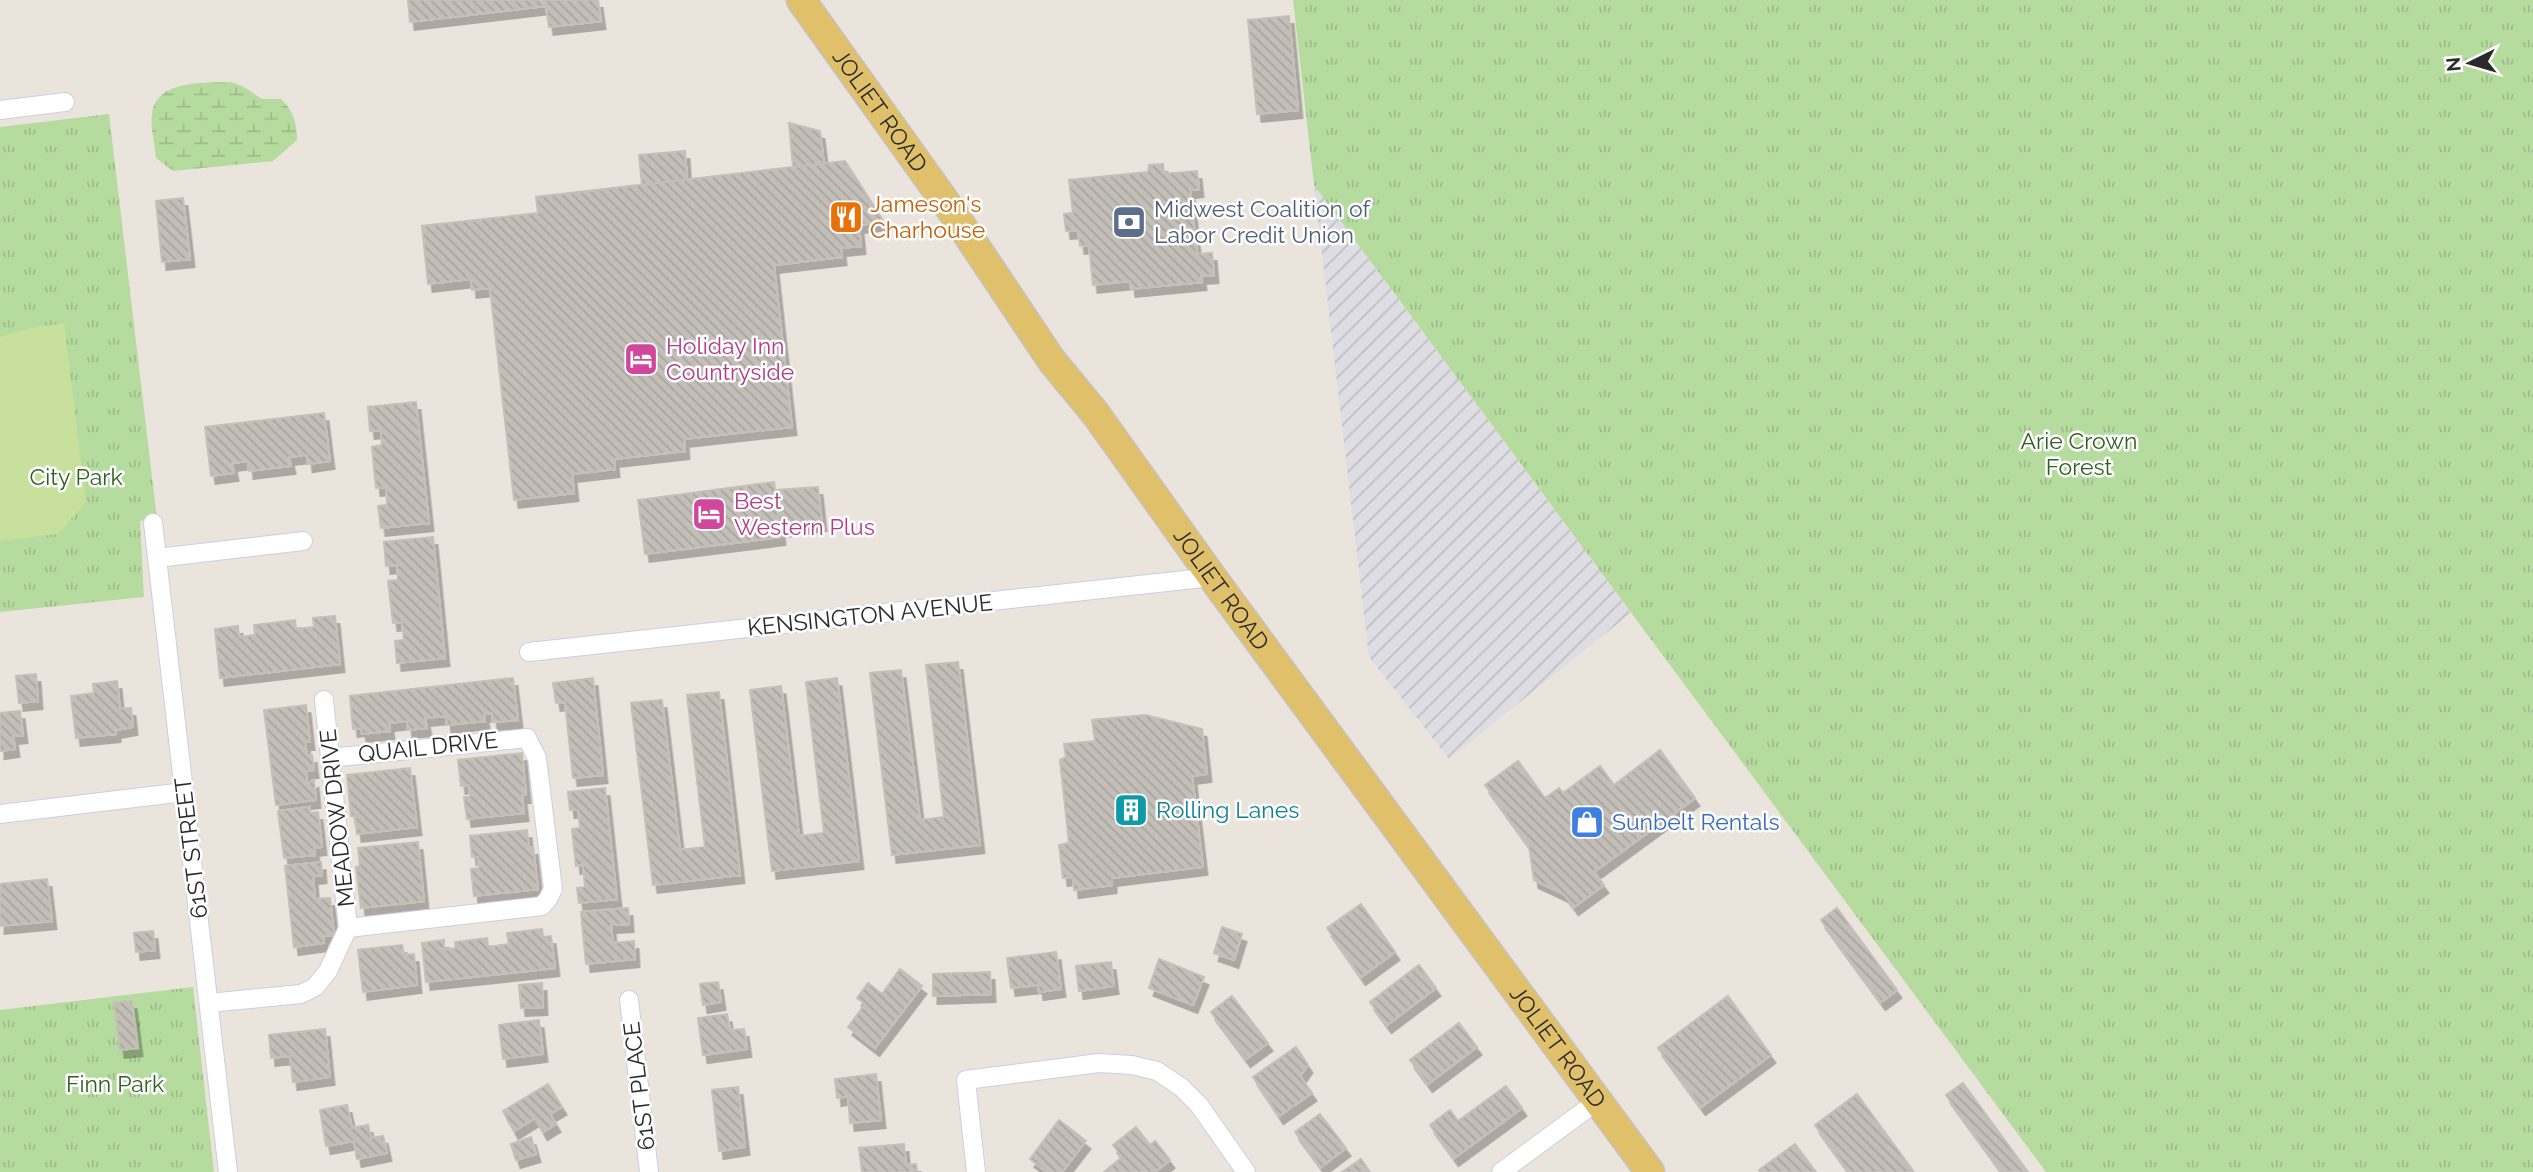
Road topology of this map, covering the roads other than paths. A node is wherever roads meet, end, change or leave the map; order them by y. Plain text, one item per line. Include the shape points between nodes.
1 (801, 0) edge
2 (65, 102) dead end
3 (0, 110) edge
4 (153, 523) dead end
5 (303, 541) dead end
6 (157, 558) junction
7 (1212, 577) junction
8 (529, 652) dead end
9 (324, 700) dead end
10 (330, 758) junction
11 (184, 792) junction
12 (0, 814) edge
13 (348, 928) junction
14 (629, 1000) dead end
15 (209, 1003) junction
16 (1599, 1100) junction
17 (229, 1172) edge
18 (649, 1172) edge
19 (976, 1172) edge
20 (1247, 1172) edge
21 (1501, 1172) edge
22 (1650, 1172) edge

1 - 7 main road, JOLIET ROAD via 1052,361 1095,413
2 - 3 street
4 - 6 street, 61ST STREET
5 - 6 street
6 - 11 street, 61ST STREET
7 - 8 street, KENSINGTON AVENUE
7 - 16 main road, JOLIET ROAD
9 - 10 street, MEADOW DRIVE
10 - 13 street, MEADOW DRIVE
10 - 13 street, QUAIL DRIVE via 527,738 537,758 553,889 542,906
11 - 12 street
11 - 15 street, 61ST STREET
13 - 15 street, MEADOW DRIVE via 328,971 315,987 301,994
14 - 18 street, 61ST PLACE
15 - 17 street, 61ST STREET
16 - 21 street
16 - 22 main road, JOLIET ROAD
19 - 20 street via 965,1080 1099,1063 1157,1071 1181,1087

